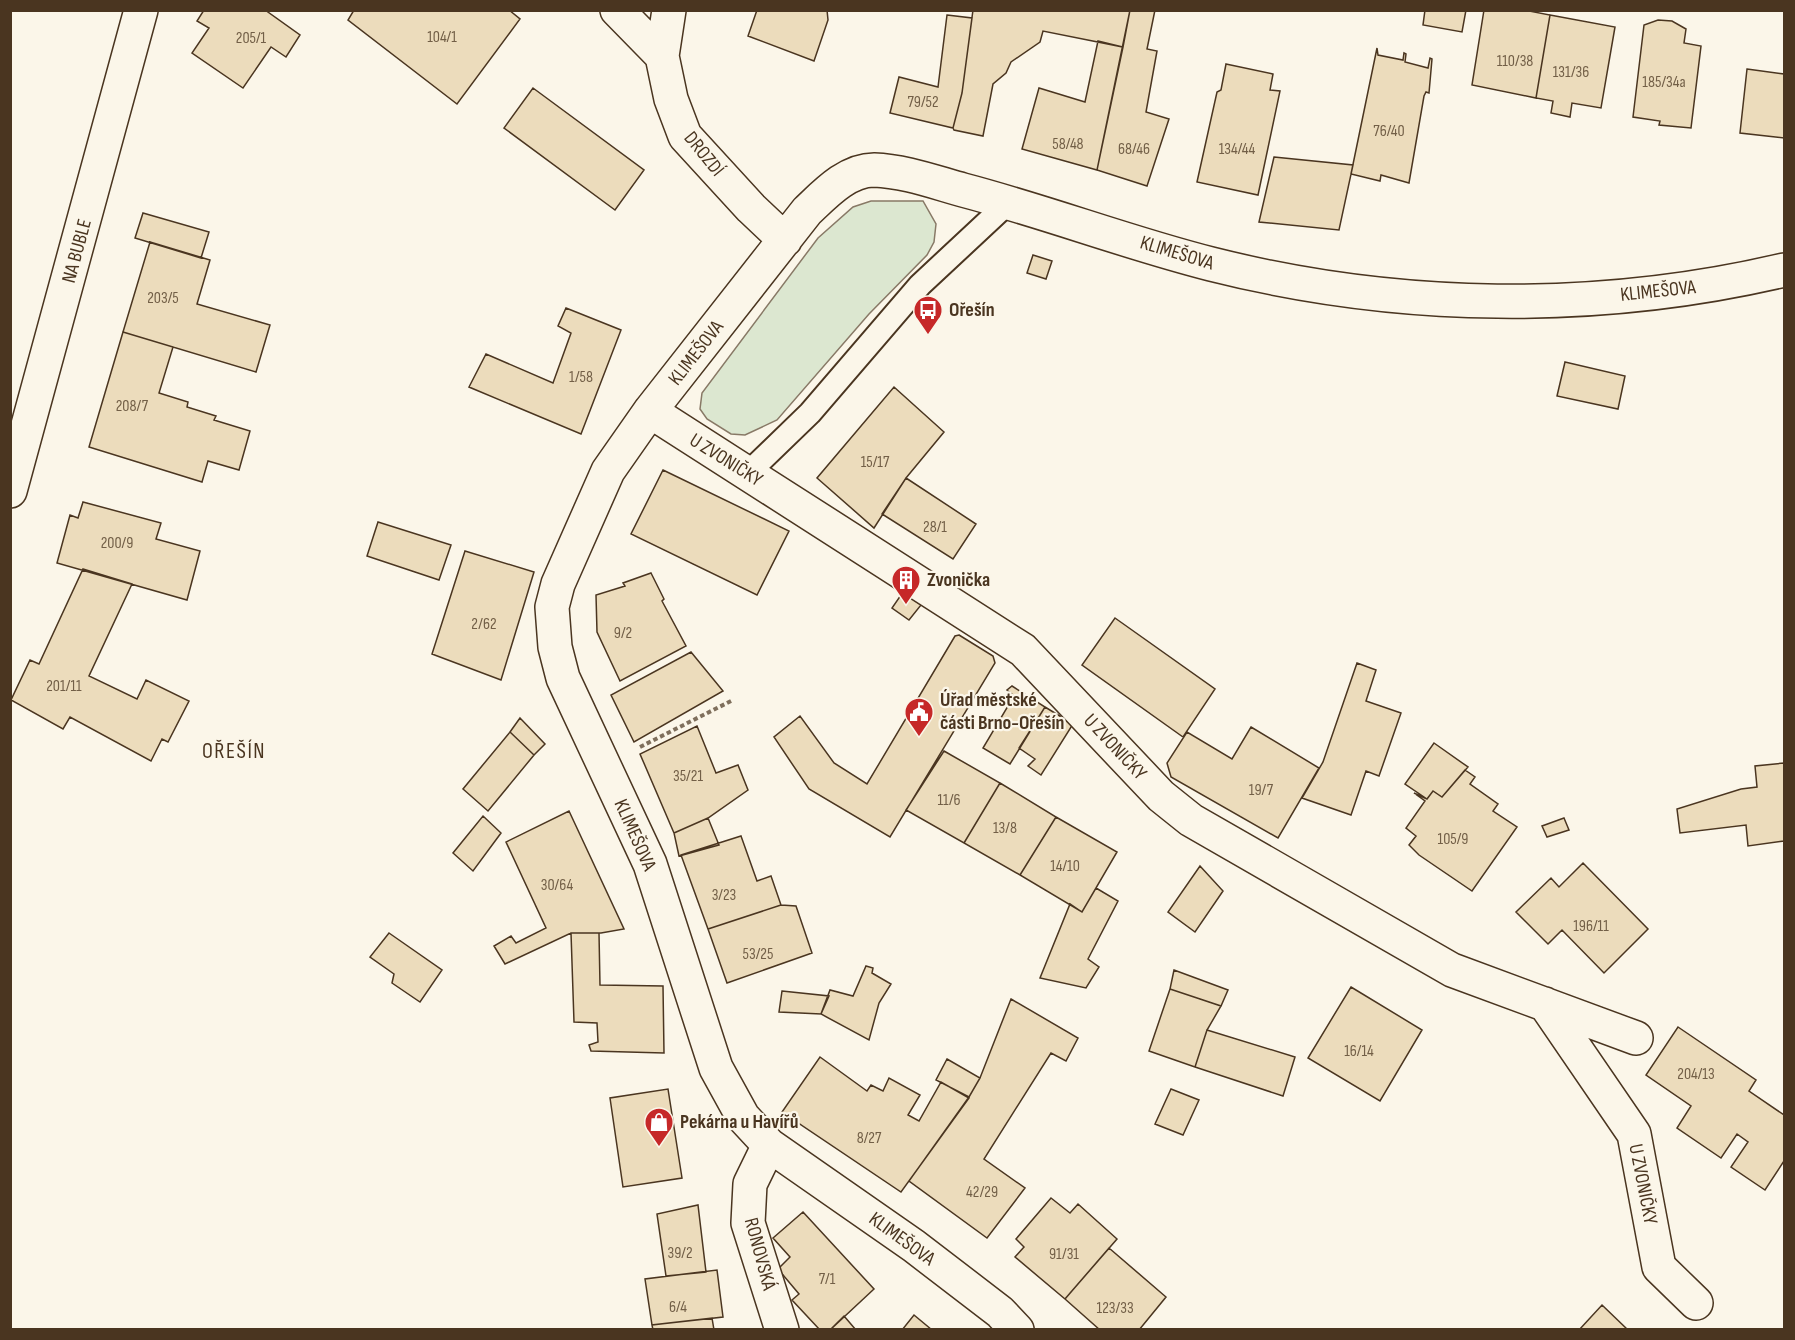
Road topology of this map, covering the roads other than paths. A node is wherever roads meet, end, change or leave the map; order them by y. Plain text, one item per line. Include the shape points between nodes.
1 (141, 10) edge
2 (617, 10) edge
3 (669, 10) edge
4 (662, 56) junction
5 (1009, 202) junction
6 (785, 240) junction
7 (1785, 270) edge
8 (650, 411) junction
9 (747, 474) junction
10 (10, 491) edge
11 (1545, 1004) junction
12 (1636, 1038) dead end
13 (769, 1145) junction
14 (1696, 1303) dead end
15 (782, 1329) edge
16 (1017, 1329) edge

1 - 10 street, NA BUBLE
2 - 4 street
3 - 4 street, DROZDÍ
4 - 6 street, DROZDÍ via 671,99 686,136
5 - 6 street, KLIMEŠOVA via 896,172 870,170 836,183
5 - 7 street, KLIMEŠOVA via 1210,264 1306,284 1397,295 1468,301 1563,301 1734,282
5 - 9 lane via 920,285 810,413
6 - 8 street, KLIMEŠOVA
8 - 9 street, U ZVONIČKY
8 - 13 street, KLIMEŠOVA via 608,471 558,584 552,607 555,647 563,678 650,864 716,1068 743,1117
9 - 11 street, U ZVONIČKY via 1023,650 1161,796 1191,820 1452,970
11 - 12 street, U ZVONIČKY
11 - 14 street, U ZVONIČKY via 1634,1134 1659,1267
13 - 15 street, RONOVSKÁ via 750,1184 748,1223
13 - 16 street, KLIMEŠOVA via 914,1246

